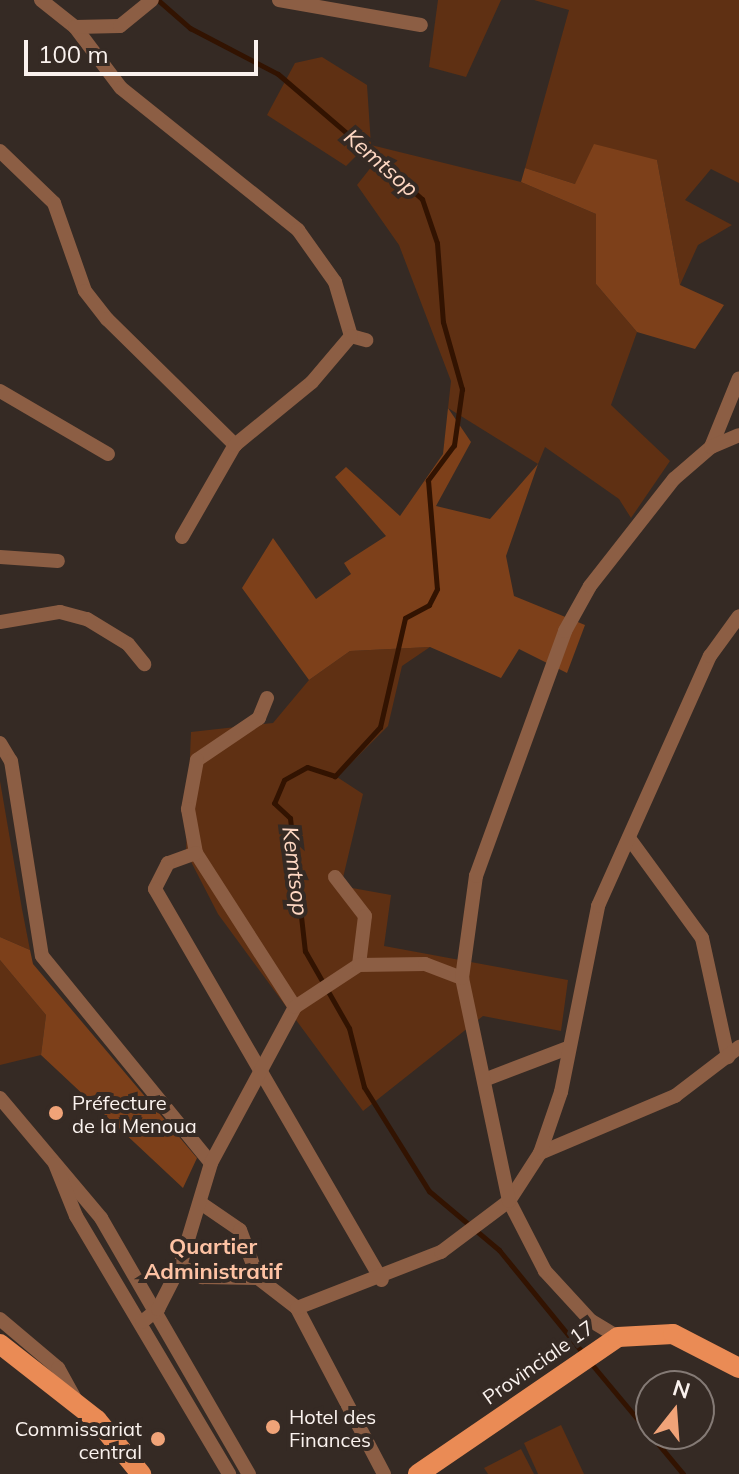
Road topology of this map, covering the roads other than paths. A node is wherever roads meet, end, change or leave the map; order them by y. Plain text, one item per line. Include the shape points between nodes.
1 (41, 0) edge
2 (63, 0) edge
3 (152, 0) edge
4 (279, 0) edge
5 (70, 23) junction
6 (421, 25) dead end
7 (0, 151) edge
8 (351, 336) junction
9 (366, 340) dead end
10 (739, 378) edge
11 (0, 392) edge
12 (739, 435) edge
13 (235, 445) junction
14 (711, 447) junction
15 (108, 454) dead end
16 (182, 537) dead end
17 (0, 557) edge
18 (58, 561) dead end
19 (739, 616) edge
20 (0, 622) edge
21 (144, 664) dead end
22 (267, 698) dead end
23 (0, 743) edge
24 (629, 838) junction
25 (196, 853) junction
26 (335, 877) dead end
27 (359, 965) junction
28 (462, 978) junction
29 (295, 1007) junction
30 (568, 1048) junction
31 (734, 1052) edge
32 (259, 1063) junction
33 (484, 1080) junction
34 (0, 1098) edge
35 (540, 1153) junction
36 (54, 1159) junction
37 (211, 1163) junction
38 (509, 1201) junction
39 (202, 1204) junction
40 (180, 1266) junction
41 (258, 1278) junction
42 (382, 1280) junction
43 (297, 1308) junction
44 (158, 1309) junction
45 (0, 1319) edge
46 (142, 1322) junction
47 (618, 1337) junction
48 (0, 1344) edge
49 (739, 1368) edge
50 (78, 1403) junction
51 (141, 1474) edge
52 (229, 1474) edge
53 (249, 1474) edge
54 (384, 1474) edge
55 (418, 1474) edge

1 - 5 street
2 - 5 street
3 - 5 street via 120,26
4 - 6 street
5 - 8 street via 121,88 298,230 335,282
7 - 13 street via 54,203 85,291 107,319
8 - 9 street
8 - 13 street via 312,382
10 - 14 street
11 - 15 street
12 - 14 street
13 - 16 street
14 - 28 street via 674,479 590,586 565,631 476,876
17 - 18 street
19 - 24 street via 710,656
20 - 21 street via 60,612 87,619 128,644
22 - 25 street via 259,718 197,760 187,783
23 - 37 street via 11,761 42,956
24 - 30 street via 593,921
24 - 31 street via 702,938
25 - 29 street
25 - 32 street via 168,863 155,889
26 - 27 street via 365,916
27 - 28 street via 425,964
27 - 29 street
28 - 33 street
29 - 32 street
30 - 33 street
30 - 35 street
31 - 35 street via 675,1096
32 - 37 street
32 - 42 street
33 - 38 street
34 - 36 street
35 - 38 street
36 - 44 street via 81,1188
36 - 46 street via 76,1216
37 - 39 street
38 - 42 street via 471,1234
38 - 47 street via 545,1271 591,1321
39 - 40 street
39 - 41 street via 240,1230
40 - 41 street via 202,1277
40 - 44 street
41 - 43 street
42 - 43 street
43 - 54 street
44 - 46 street
44 - 53 street
45 - 50 street via 58,1368
46 - 52 street
47 - 49 main road, Provinciale 17 via 673,1334
47 - 55 main road, Provinciale 17 via 575,1361
48 - 50 main road
50 - 51 main road

